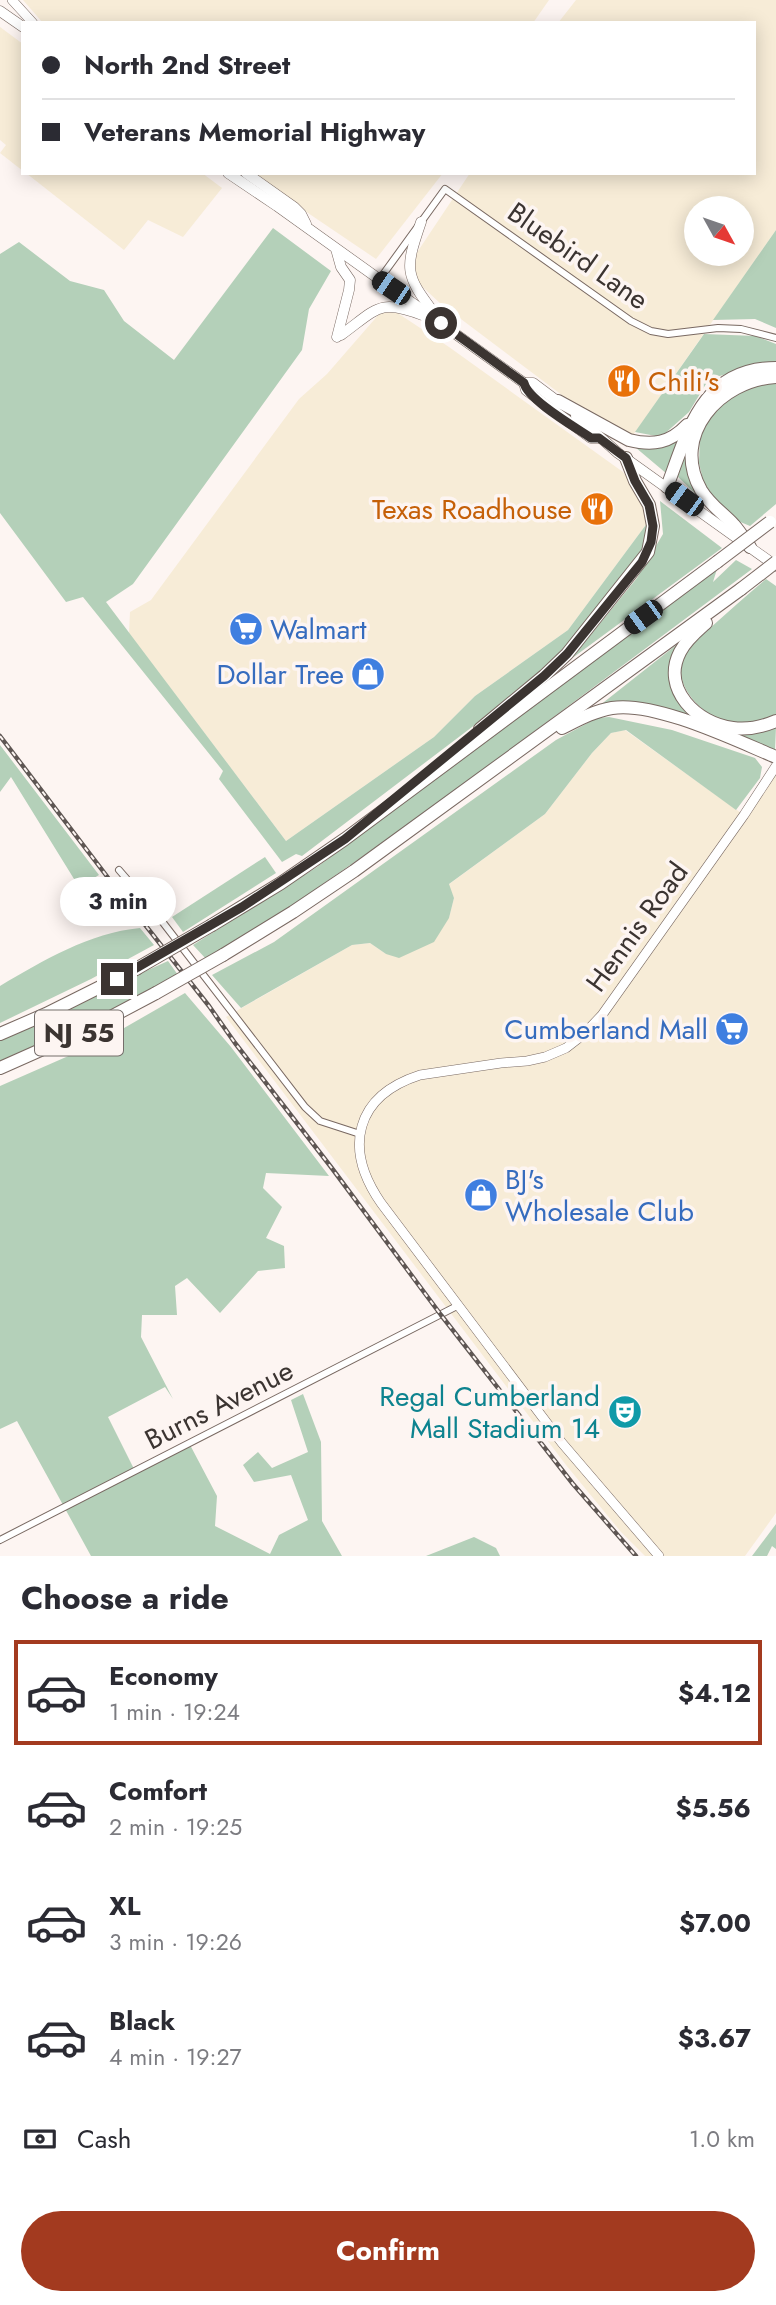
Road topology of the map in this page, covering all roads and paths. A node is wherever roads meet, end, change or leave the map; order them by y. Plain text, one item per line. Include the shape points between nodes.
1 (12, 0) edge
2 (0, 11) edge
3 (31, 21) edge
4 (21, 26) edge
5 (231, 175) edge
6 (249, 175) edge
7 (421, 222) junction
8 (308, 228) junction
9 (336, 248) junction
10 (379, 280) junction
11 (441, 323) junction
12 (776, 338) edge
13 (776, 368) edge
14 (776, 377) edge
15 (524, 383) junction
16 (558, 401) junction
17 (692, 420) junction
18 (599, 438) junction
19 (626, 458) junction
20 (667, 487) junction
21 (774, 519) edge
22 (750, 547) junction
23 (776, 564) edge
24 (741, 589) junction
25 (776, 721) edge
26 (776, 757) edge
27 (776, 766) edge
28 (448, 804) junction
29 (367, 822) junction
30 (119, 870) dead end
31 (0, 1034) edge
32 (0, 1068) edge
33 (360, 1133) junction
34 (457, 1306) junction
35 (0, 1540) edge
36 (659, 1556) edge

1 - 3 street
2 - 4 main road
5 - 8 main road
6 - 8 main road via 294,207
7 - 10 street
7 - 11 main road via 408,269 416,290
7 - 12 street, Bluebird Lane via 445,190 650,331 668,334 718,328
8 - 9 main road
9 - 10 main road
9 - 11 main road via 350,280 339,337 383,306 401,307
10 - 11 main road
11 - 15 main road
13 - 17 highway via 730,379 709,396
14 - 22 highway via 748,381 717,400 699,426 693,449 701,489
15 - 16 main road via 533,383
15 - 18 main road via 546,406 591,438
16 - 17 highway via 640,443 677,436
16 - 18 main road
17 - 20 highway
18 - 19 main road
19 - 20 main road
19 - 29 highway via 652,516 651,542 642,562 555,666
20 - 22 main road
21 - 29 highway, NJ 55, bridge
22 - 23 main road
23 - 24 highway, NJ 55, bridge
24 - 25 highway via 681,651 677,689 690,708 714,723 744,728
24 - 28 highway, NJ 55
26 - 28 highway via 648,710 611,708 559,730
27 - 33 street, Hennis Road via 602,1015 584,1034 563,1050 537,1059 404,1079 376,1100
28 - 32 highway, NJ 55, bridge via 223,956 90,1028
29 - 31 highway, NJ 55, bridge via 290,876 136,969
30 - 33 street via 305,1107 320,1121
33 - 34 street via 361,1165 369,1185
34 - 35 street, Burns Avenue
34 - 36 street via 585,1472

